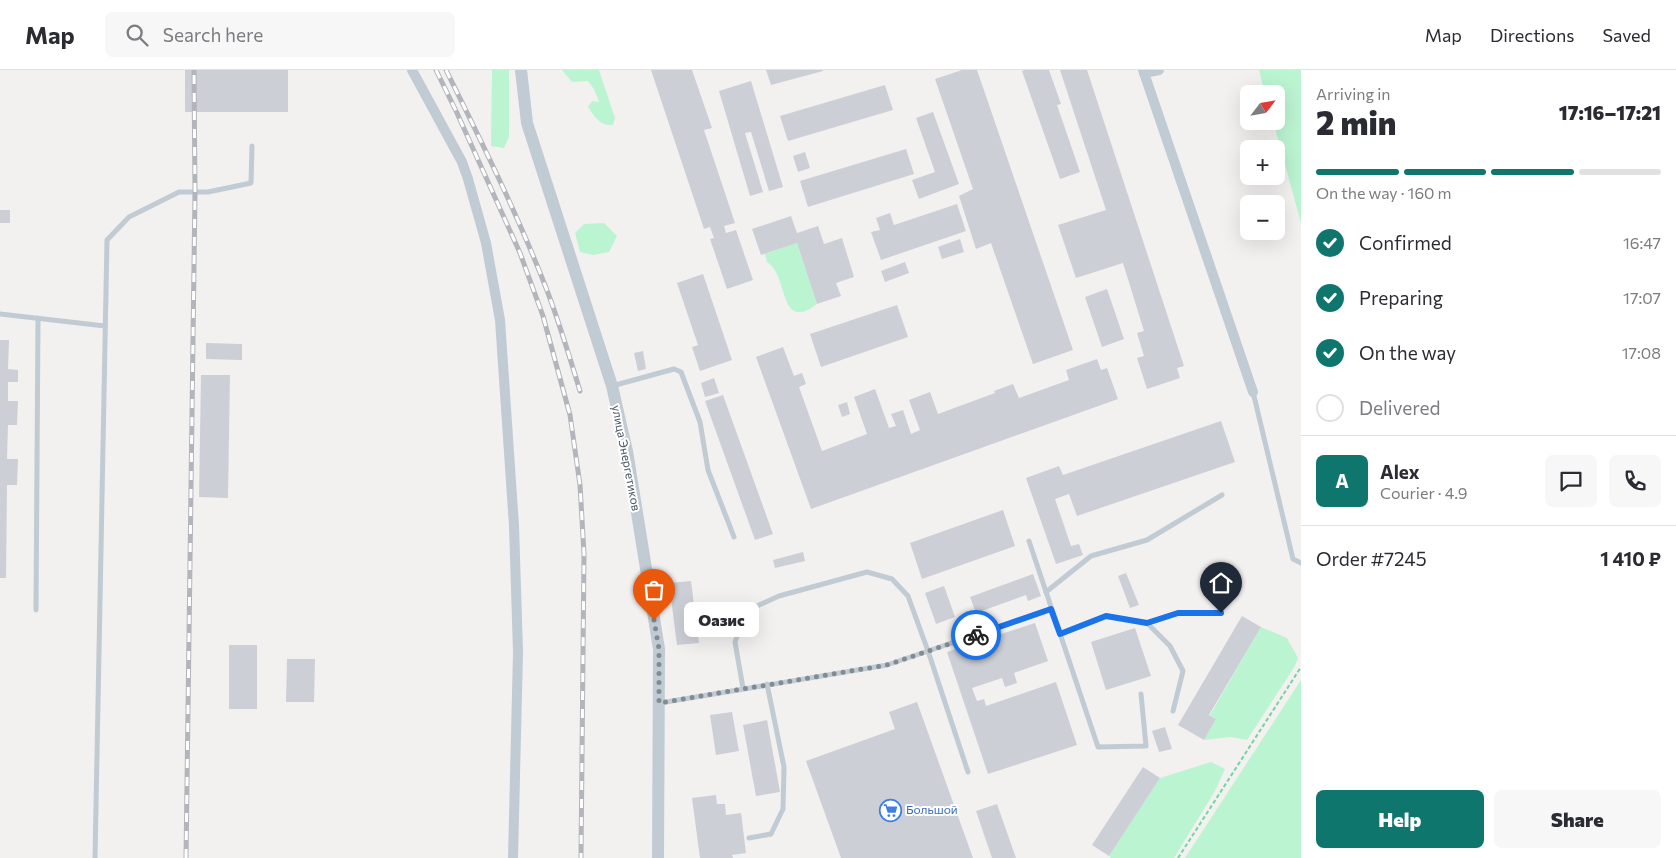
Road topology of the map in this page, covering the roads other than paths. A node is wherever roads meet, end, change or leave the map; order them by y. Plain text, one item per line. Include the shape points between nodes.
1 (412, 70) edge
2 (521, 70) edge
3 (1159, 70) edge
4 (1144, 71) edge
5 (252, 146) dead end
6 (0, 314) edge
7 (38, 318) junction
8 (105, 326) junction
9 (612, 386) junction
10 (1253, 392) joint
11 (1222, 495) dead end
12 (734, 537) dead end
13 (1029, 541) dead end
14 (1301, 563) edge
15 (1046, 592) junction
16 (1051, 609) junction
17 (36, 610) dead end
18 (1221, 613) dead end
19 (1147, 623) junction
20 (1060, 634) junction
21 (928, 651) junction
22 (767, 684) junction
23 (743, 688) junction
24 (1141, 694) dead end
25 (659, 703) junction
26 (1173, 711) dead end
27 (968, 772) dead end
28 (749, 838) dead end
29 (95, 858) edge
30 (514, 858) edge
31 (658, 858) edge

1 - 30 street via 468,179 486,243 500,320 514,526 518,652
2 - 9 street, улица Энергетиков via 527,123
3 - 4 street
4 - 10 street
5 - 8 lane via 251,183 208,192 179,192 129,216 107,240
6 - 7 lane
7 - 8 lane
7 - 17 lane
8 - 29 lane
9 - 12 lane via 674,369 682,372 700,422 708,470
9 - 25 street, улица Энергетиков via 627,450 658,638
10 - 14 lane via 1293,559
11 - 15 lane via 1147,540 1091,556
13 - 15 lane
15 - 16 lane
16 - 20 lane
16 - 21 lane
18 - 19 lane via 1178,613
19 - 20 lane via 1106,616
19 - 26 lane via 1170,646 1183,671
20 - 24 lane via 1098,747 1146,746
21 - 22 lane via 887,665
21 - 23 lane via 908,596 892,579 867,572 780,596 746,611 735,642
21 - 27 lane
22 - 23 lane
22 - 28 lane via 784,767 783,810 771,834
23 - 25 lane
25 - 31 street, улица Энергетиков

